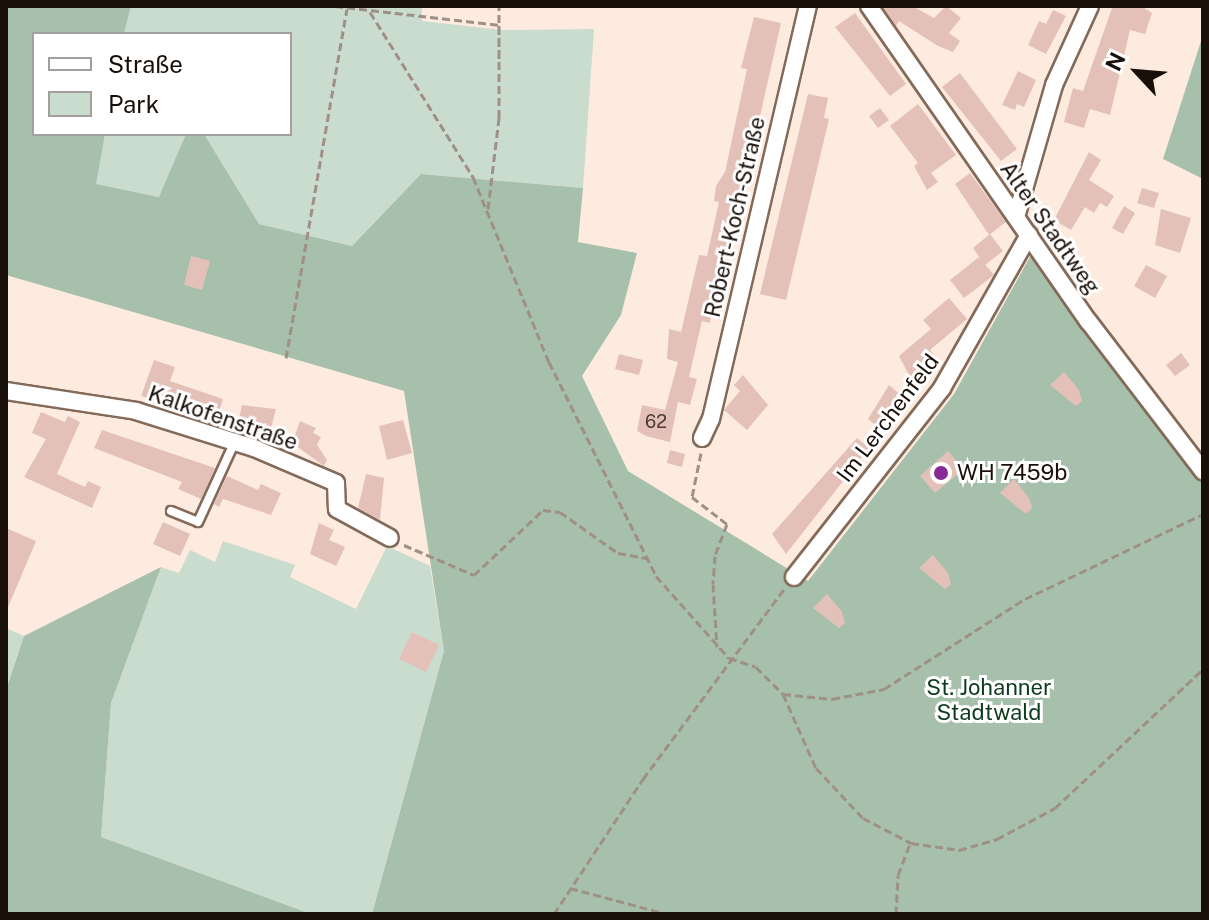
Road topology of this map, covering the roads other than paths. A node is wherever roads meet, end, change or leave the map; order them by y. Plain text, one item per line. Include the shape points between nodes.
1 (808, 6) edge
2 (869, 6) edge
3 (1090, 6) edge
4 (1016, 217) junction
5 (1029, 235) junction
6 (6, 391) edge
7 (702, 438) road end
8 (235, 441) junction
9 (1203, 471) edge
10 (171, 511) dead end
11 (390, 538) road end
12 (794, 577) road end

1 - 7 street, Robert-Koch-Straße via 711,419
2 - 4 street, Alter Stadtweg
3 - 4 street via 1054,85
4 - 5 street, Alter Stadtweg
5 - 9 street, Alter Stadtweg
5 - 12 street, Im Lerchenfeld via 942,388
6 - 8 street, Kalkofenstraße via 136,411
8 - 10 lane via 198,522
8 - 11 street, Kalkofenstraße via 336,483 337,509

